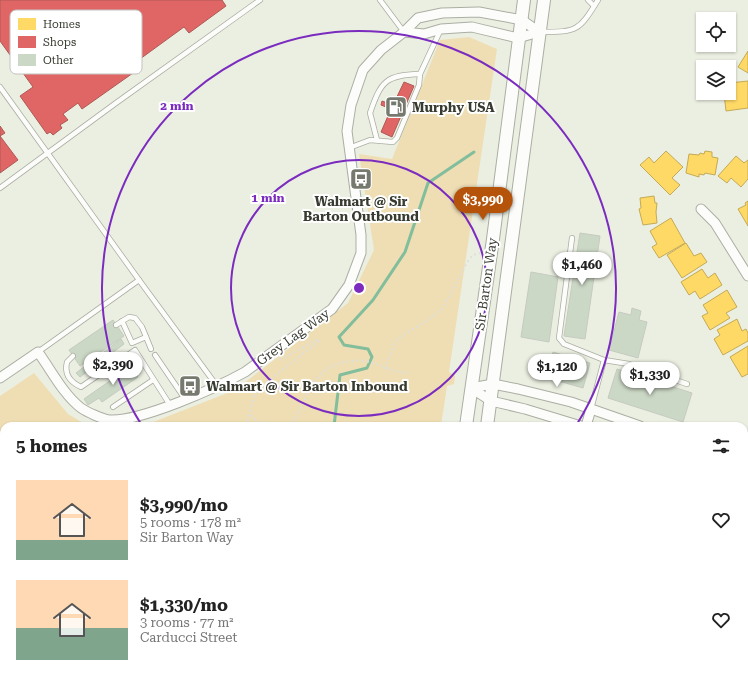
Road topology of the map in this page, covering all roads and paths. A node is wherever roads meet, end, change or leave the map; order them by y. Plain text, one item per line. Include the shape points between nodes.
1 (260, 0) edge
2 (380, 0) edge
3 (524, 0) edge
4 (544, 0) edge
5 (588, 0) edge
6 (598, 0) edge
7 (594, 6) junction
8 (522, 20) junction
9 (441, 29) junction
10 (404, 32) junction
11 (539, 32) junction
12 (518, 38) junction
13 (420, 74) junction
14 (0, 86) edge
15 (378, 140) junction
16 (349, 148) junction
17 (48, 152) junction
18 (0, 188) edge
19 (701, 209) dead end
20 (572, 238) dead end
21 (492, 248) junction
22 (746, 266) edge
23 (748, 276) edge
24 (140, 280) junction
25 (122, 321) junction
26 (116, 325) dead end
27 (146, 337) junction
28 (132, 343) junction
29 (151, 349) dead end
30 (135, 350) junction
31 (38, 352) junction
32 (155, 355) dead end
33 (73, 356) dead end
34 (604, 360) junction
35 (276, 362) dead end
36 (385, 369) junction
37 (407, 373) dead end
38 (0, 378) edge
39 (153, 380) junction
40 (493, 384) junction
41 (687, 384) dead end
42 (217, 386) junction
43 (471, 388) junction
44 (185, 398) junction
45 (491, 401) junction
46 (170, 405) junction
47 (113, 407) dead end
48 (591, 409) junction
49 (250, 415) junction
50 (247, 422) edge
51 (258, 422) edge
52 (292, 422) edge
53 (467, 422) edge
54 (488, 422) edge
55 (568, 422) edge
56 (587, 422) edge
57 (628, 422) edge

1 - 17 lane
2 - 10 lane
3 - 8 main road, Sir Barton Way
4 - 11 main road, Sir Barton Way
5 - 7 lane
6 - 7 lane
7 - 11 lane via 576,30
8 - 10 street, Grey Lag Way via 479,12 442,13 418,18
8 - 11 street, Grey Lag Way
8 - 12 main road, Sir Barton Way
9 - 10 street via 424,34
9 - 12 street via 472,26
9 - 13 lane
10 - 16 street, Grey Lag Way via 381,50 363,70 351,105 347,131
11 - 12 street
11 - 40 main road, Sir Barton Way
12 - 21 main road, Sir Barton Way
13 - 15 lane via 419,85 397,138 393,142
13 - 15 lane via 392,77 384,84 370,113
14 - 17 lane
15 - 16 lane via 370,140
16 - 42 street, Grey Lag Way via 361,235 361,253 349,285 332,309 245,372
17 - 18 lane
17 - 24 lane
19 - 22 street via 715,223
20 - 34 lane via 559,338 564,344
21 - 36 path via 473,255 468,261 444,308 401,336 394,344
21 - 43 main road, Sir Barton Way
22 - 23 street
24 - 31 lane
24 - 42 lane
25 - 26 lane
25 - 27 lane via 129,317 135,318
25 - 28 lane
27 - 28 lane
27 - 29 lane
28 - 30 lane
30 - 33 lane via 81,387 69,380 67,374 67,362
30 - 39 lane
31 - 38 street
31 - 46 street, Grey Lag Way via 68,395 82,408 108,420 132,418
32 - 44 lane
34 - 41 lane via 629,364
34 - 48 lane
35 - 49 path via 318,339 319,341 258,389
36 - 37 path
36 - 52 path via 365,361 333,365 322,372
39 - 46 lane
39 - 47 lane
40 - 43 street
40 - 45 main road, Sir Barton Way
40 - 48 street
42 - 44 street, Grey Lag Way
43 - 45 street
43 - 53 main road, Sir Barton Way
44 - 46 street, Grey Lag Way
45 - 54 main road, Sir Barton Way
45 - 55 street
48 - 56 street
48 - 57 street
49 - 50 path
49 - 51 path

